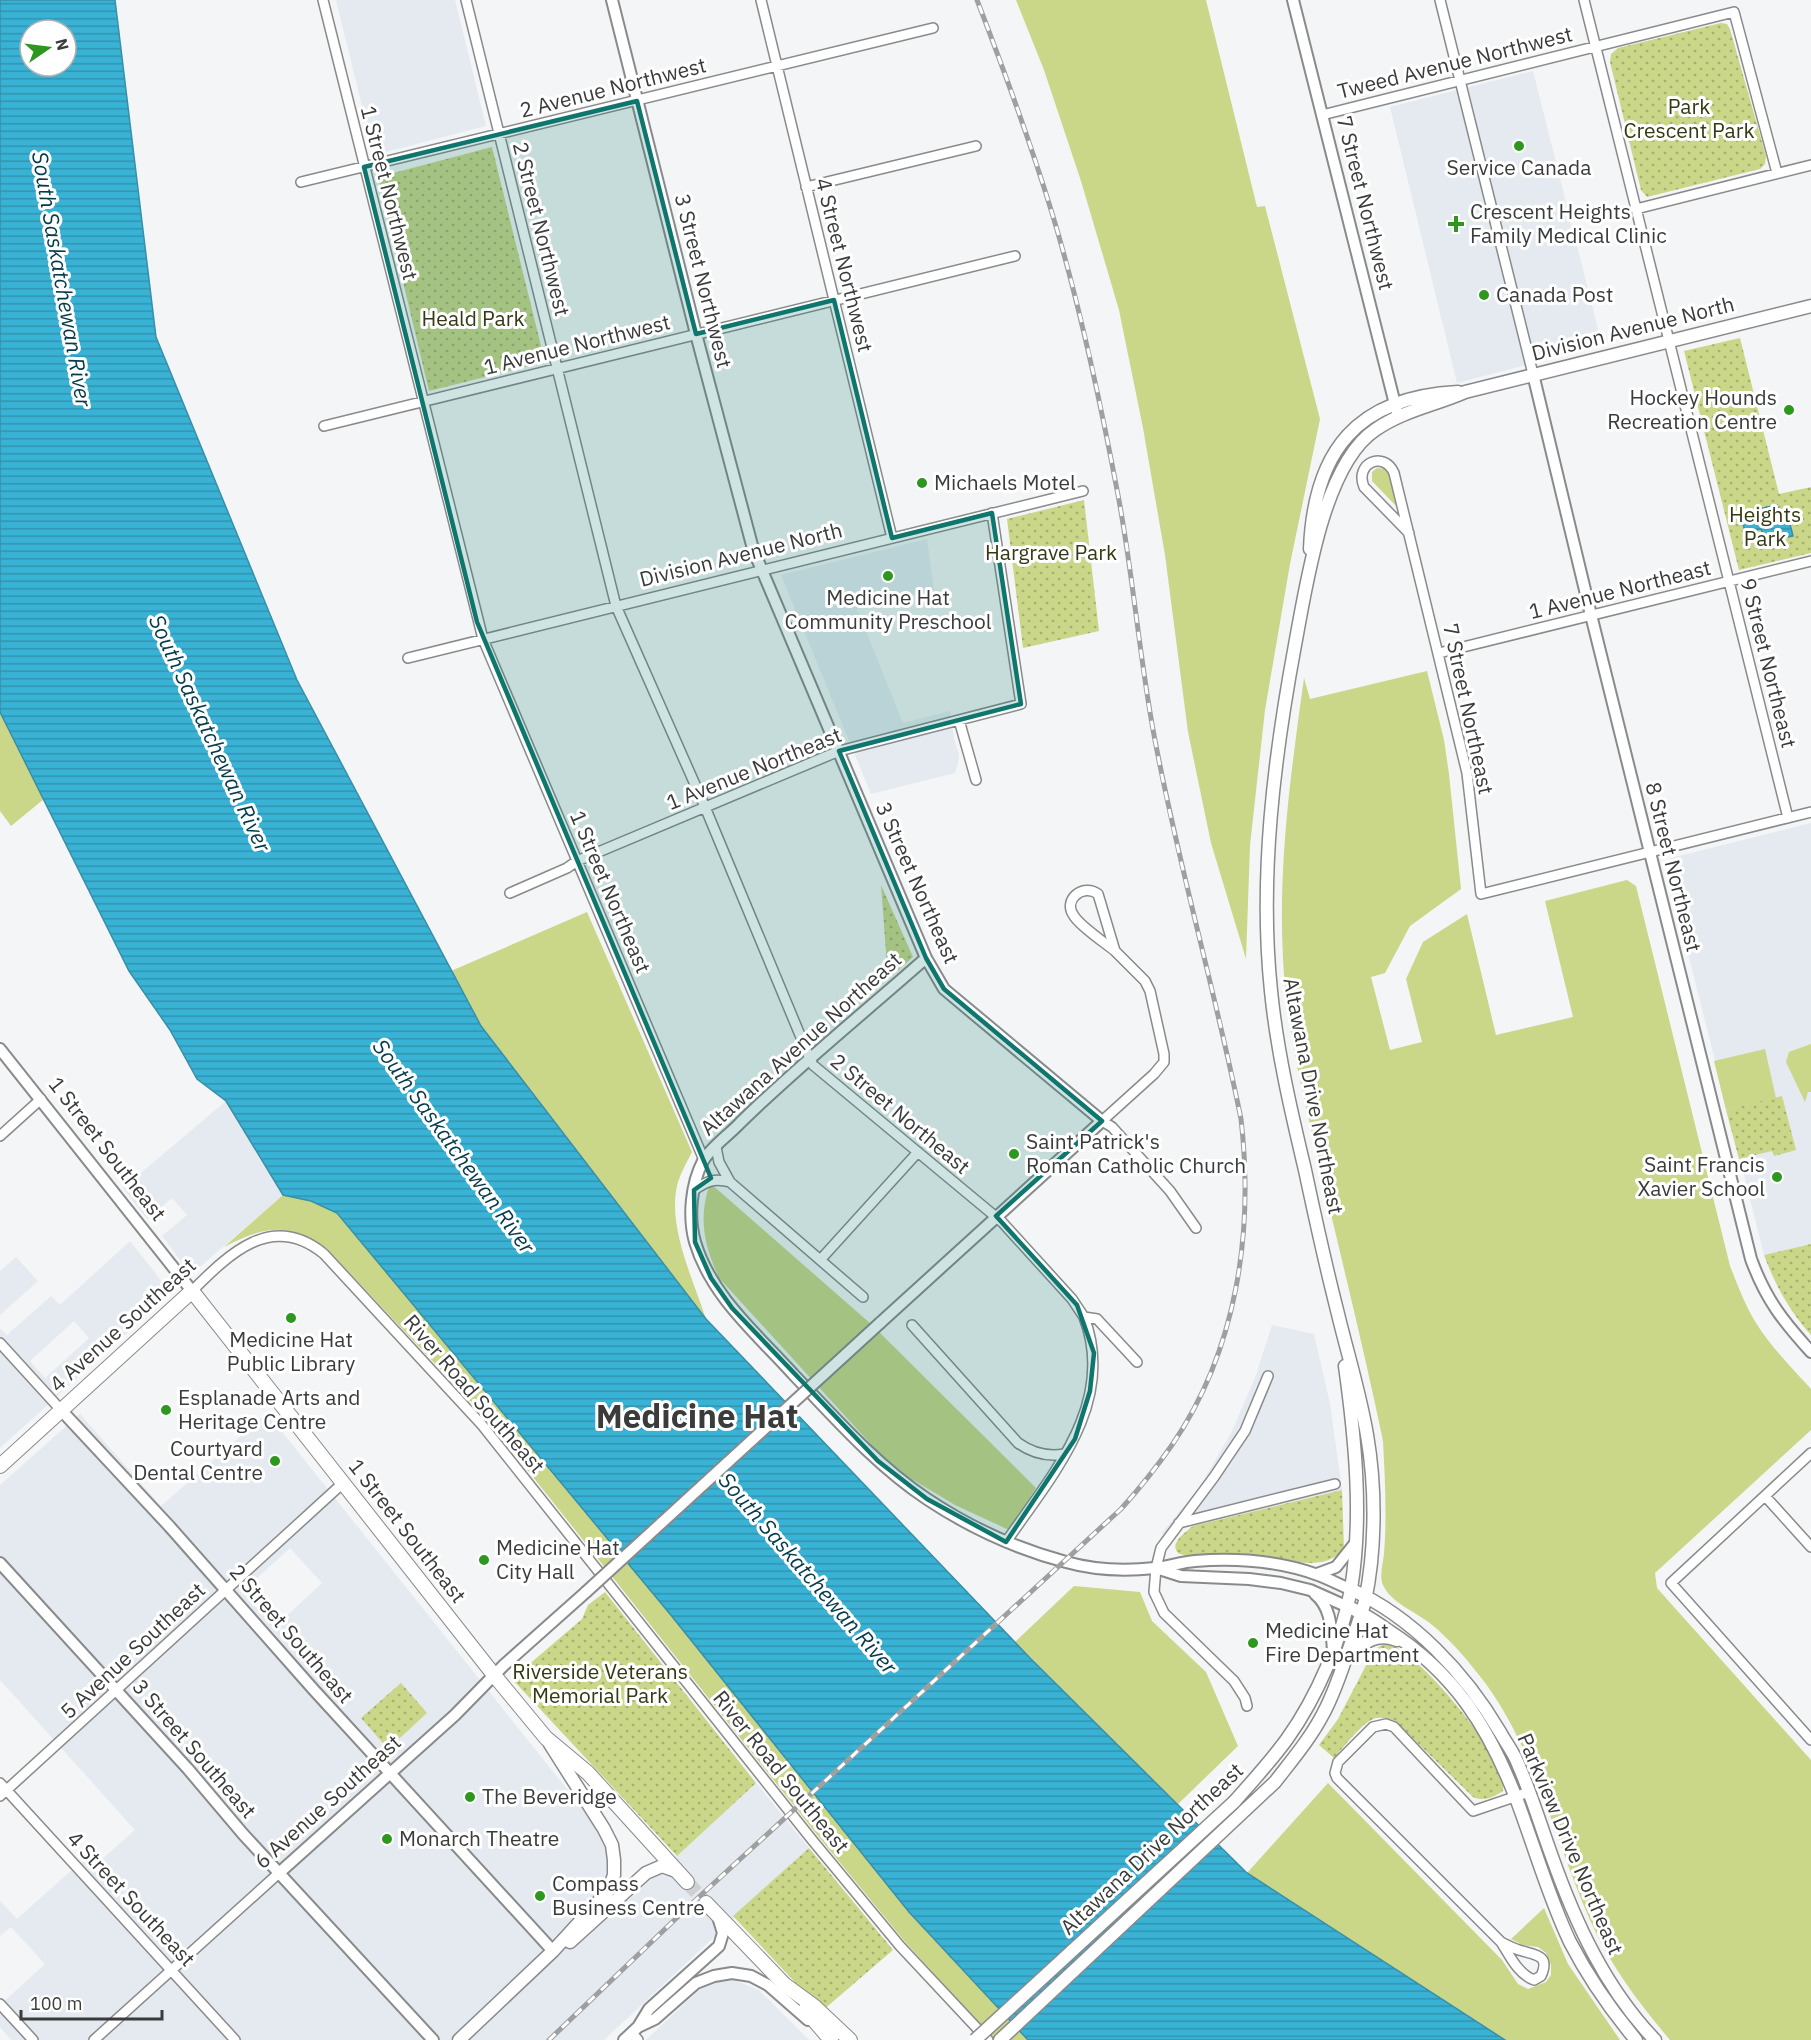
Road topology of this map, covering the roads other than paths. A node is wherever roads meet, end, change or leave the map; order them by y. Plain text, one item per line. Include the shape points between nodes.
1 (323, 0) edge
2 (466, 0) edge
3 (612, 0) edge
4 (760, 0) edge
5 (1293, 0) edge
6 (1440, 0) edge
7 (1584, 0) edge
8 (933, 28) dead end
9 (1596, 46) junction
10 (777, 66) junction
11 (1460, 80) junction
12 (637, 101) junction
13 (1322, 116) junction
14 (499, 135) junction
15 (976, 146) dead end
16 (1811, 165) edge
17 (364, 167) junction
18 (1777, 173) junction
19 (301, 182) dead end
20 (806, 187) junction
21 (1636, 209) junction
22 (1015, 256) dead end
23 (834, 300) junction
24 (1810, 310) edge
25 (696, 334) junction
26 (1669, 342) junction
27 (557, 368) junction
28 (1533, 374) junction
29 (1465, 392) junction
30 (423, 401) junction
31 (1395, 404) junction
32 (1398, 417) junction
33 (1367, 418) joint
34 (324, 426) dead end
35 (1375, 430) joint
36 (1083, 491) dead end
37 (992, 513) junction
38 (1409, 533) junction
39 (892, 538) junction
40 (1811, 561) edge
41 (1310, 569) junction
42 (761, 570) junction
43 (1729, 581) junction
44 (616, 606) junction
45 (1591, 615) junction
46 (483, 639) junction
47 (1438, 653) junction
48 (408, 658) dead end
49 (959, 720) junction
50 (839, 751) junction
51 (976, 780) dead end
52 (705, 807) junction
53 (1811, 812) edge
54 (1788, 818) junction
55 (1650, 852) junction
56 (578, 861) junction
57 (510, 893) dead end
58 (1115, 951) junction
59 (926, 958) junction
60 (0, 1049) edge
61 (810, 1059) junction
62 (41, 1099) junction
63 (1102, 1121) junction
64 (0, 1136) edge
65 (716, 1147) junction
66 (918, 1152) junction
67 (704, 1160) junction
68 (730, 1182) junction
69 (694, 1190) junction
70 (996, 1217) junction
71 (1196, 1228) dead end
72 (285, 1236) joint
73 (821, 1259) junction
74 (192, 1291) junction
75 (863, 1297) dead end
76 (1336, 1308) junction
77 (1084, 1317) junction
78 (912, 1325) dead end
79 (0, 1343) edge
80 (1811, 1352) edge
81 (1137, 1362) dead end
82 (1268, 1376) dead end
83 (61, 1410) junction
84 (1811, 1453) edge
85 (1064, 1454) junction
86 (0, 1466) edge
87 (343, 1482) junction
88 (1335, 1484) dead end
89 (1765, 1496) junction
90 (1179, 1523) junction
91 (1006, 1542) junction
92 (1356, 1542) junction
93 (1811, 1547) edge
94 (0, 1563) edge
95 (1156, 1568) junction
96 (1317, 1574) junction
97 (226, 1589) junction
98 (1350, 1589) junction
99 (1310, 1590) junction
100 (1366, 1596) junction
101 (1346, 1606) junction
102 (1362, 1612) junction
103 (1409, 1644) junction
104 (1333, 1650) junction
105 (1346, 1658) junction
106 (494, 1675) junction
107 (116, 1690) junction
108 (1247, 1706) dead end
109 (546, 1738) junction
110 (1811, 1740) edge
111 (390, 1773) junction
112 (2, 1790) edge
113 (1529, 1792) junction
114 (1516, 1796) junction
115 (676, 1871) junction
116 (279, 1873) junction
117 (687, 1882) tunnel mouth
118 (706, 1903) tunnel mouth
119 (718, 1917) junction
120 (1501, 1942) junction
121 (553, 1952) junction
122 (171, 1970) junction
123 (785, 1985) junction
124 (0, 2004) edge
125 (633, 2035) edge
126 (830, 2039) edge
127 (33, 2040) edge
128 (94, 2040) edge
129 (235, 2040) edge
130 (434, 2040) edge
131 (459, 2040) edge
132 (850, 2040) edge
133 (975, 2040) edge
134 (988, 2040) edge
135 (1000, 2040) edge
136 (1636, 2040) edge
137 (1655, 2040) edge

1 - 17 street, 1 Street Northwest
2 - 14 street, 2 Street Northwest
3 - 12 street, 3 Street Northwest
4 - 10 street, 4 Street Northwest
5 - 13 street, 7 Street Northwest
6 - 11 street
7 - 9 street, 9 Street Northeast
8 - 10 street, 2 Avenue Northwest
9 - 11 street, Tweed Avenue Northwest
9 - 18 street, Tweed Avenue Northwest via 1734,12
9 - 21 street, 9 Street Northeast
10 - 12 street, 2 Avenue Northwest
10 - 20 street, 4 Street Northwest
11 - 13 street, Tweed Avenue Northwest
11 - 28 street
12 - 14 street, 2 Avenue Northwest
12 - 25 street, 3 Street Northwest
13 - 31 street, 7 Street Northwest
14 - 17 street, 2 Avenue Northwest
14 - 27 street, 2 Street Northwest
15 - 20 street
16 - 18 street
17 - 19 street, 2 Avenue Northwest
17 - 30 street, 1 Street Northwest
18 - 21 street
20 - 23 street, 4 Street Northwest
21 - 26 street, 9 Street Northeast
22 - 23 street, 1 Avenue Northwest
23 - 25 street, 1 Avenue Northwest
23 - 39 street, 4 Street Northwest
24 - 26 main road, Division Avenue North
25 - 27 street, 1 Avenue Northwest
25 - 42 street, 3 Street Northwest via 747,531
26 - 28 main road, Division Avenue North
26 - 43 street, 9 Street Northeast
27 - 30 street, 1 Avenue Northwest
27 - 44 street, 2 Street Northwest
28 - 29 main road, Division Avenue North
28 - 45 street, 8 Street Northeast
29 - 31 main road, Division Avenue North via 1435,393
29 - 32 main road, Division Avenue North
30 - 34 street, 1 Avenue Northwest
30 - 46 street, 1 Street Northwest
31 - 32 street, 7 Street Northwest
31 - 33 main road, Division Avenue North
32 - 35 main road, Division Avenue North
33 - 41 main road, Altawana Drive Northeast via 1343,440 1323,477 1314,508
35 - 41 main road, Altawana Drive Northeast via 1352,452 1337,479
36 - 37 street, Division Avenue North
37 - 39 street, Division Avenue North
37 - 49 street, 1 Avenue Northeast via 1021,704
38 - 38 street, 7 Street Northeast via 1392,468 1378,461 1369,464 1362,477 1364,487
38 - 47 street, 7 Street Northeast
39 - 42 street, Division Avenue North
40 - 43 street, 1 Avenue Northeast
41 - 76 main road, Altawana Drive Northeast via 1276,778 1267,881 1268,957 1276,1029 1291,1107
42 - 44 street, Division Avenue North
42 - 50 street, 3 Street Northeast
43 - 45 street, 1 Avenue Northeast
43 - 54 street, 9 Street Northeast
44 - 46 street, Division Avenue North
44 - 52 street, 2 Street Northeast
45 - 47 street, 1 Avenue Northeast
45 - 55 street, 8 Street Northeast
46 - 48 street, Division Avenue North
46 - 56 street, 1 Street Northeast
47 - 55 street, 7 Street Northeast via 1467,773 1481,894
49 - 50 street, 1 Avenue Northeast
49 - 51 street
50 - 52 street, 1 Avenue Northeast
50 - 59 street, 3 Street Northeast
52 - 56 street, 1 Avenue Northeast
52 - 61 street, 2 Street Northeast
53 - 54 street
54 - 55 street
55 - 80 street, 8 Street Northeast via 1751,1259 1769,1302
56 - 57 street, 1 Avenue Northeast
56 - 67 street, 1 Street Northeast
58 - 58 street via 1098,894 1086,889 1079,892 1071,902 1074,917
58 - 63 street via 1150,991 1164,1062
59 - 61 street, Altawana Avenue Northeast
59 - 63 street, 3 Street Northeast via 944,990
60 - 62 street, 1 Street Southeast
61 - 65 street, Altawana Avenue Northeast
61 - 66 street, 2 Street Northeast
62 - 64 street
62 - 74 street, 1 Street Southeast
63 - 70 street, 6 Avenue Southeast
63 - 71 street, 3 Street Northeast via 1170,1191
65 - 67 street, Altawana Avenue Northeast
65 - 68 street
66 - 70 street, 2 Street Northeast
66 - 73 street
67 - 69 street, Parkview Drive Northeast
68 - 69 street via 708,1181
68 - 73 street
69 - 91 street, Parkview Drive Northeast via 695,1242 711,1278 732,1308 878,1461 927,1499
70 - 77 street, 2 Street Northeast
70 - 106 street, 6 Avenue Southeast, bridge
72 - 74 street, 4 Avenue Southeast via 247,1244
72 - 134 street, River Road Southeast via 314,1245 324,1254 482,1425 813,1841 900,1946
73 - 75 street
74 - 83 main road, 4 Avenue Southeast
74 - 87 main road, 1 Street Southeast
76 - 92 main road, Altawana Drive Northeast via 1353,1440
76 - 100 main road, Altawana Drive Northeast via 1368,1439 1373,1535
77 - 81 street, 2 Street Northeast via 1097,1319
77 - 85 street via 1094,1353 1092,1380 1078,1430
78 - 85 street via 1018,1443 1035,1453
79 - 83 street, 2 Street Southeast
82 - 90 street via 1245,1431
83 - 86 main road, 4 Avenue Southeast
83 - 97 street, 2 Street Southeast
84 - 89 street
85 - 91 street
87 - 97 street, 5 Avenue Southeast
87 - 106 main road, 1 Street Southeast
88 - 90 street
89 - 93 street
89 - 110 street via 1671,1583
90 - 95 street via 1161,1548
91 - 95 street, Parkview Drive Northeast via 1069,1563 1110,1569
92 - 96 street via 1336,1567
92 - 98 main road, Altawana Drive Northeast
94 - 107 street, 3 Street Southeast
95 - 96 street, Parkview Drive Northeast via 1180,1562 1247,1561
95 - 99 street, Parkview Drive Northeast via 1181,1576 1249,1579
95 - 108 street via 1154,1592 1164,1613 1234,1681
96 - 98 street, Parkview Drive Northeast
97 - 107 street, 5 Avenue Southeast
97 - 111 street, 2 Street Southeast
98 - 100 main road, Parkview Drive Northeast
98 - 101 main road, Altawana Drive Northeast
99 - 101 street, Parkview Drive Northeast
99 - 104 street via 1326,1608
100 - 102 main road, Altawana Drive Northeast
100 - 113 main road, Parkview Drive Northeast via 1415,1631 1466,1680 1518,1762
101 - 102 main road, Parkview Drive Northeast
101 - 104 main road, Altawana Drive Northeast
102 - 103 main road, Parkview Drive Northeast
102 - 105 main road, Altawana Drive Northeast
103 - 105 main road via 1386,1636 1374,1637
103 - 114 main road, Parkview Drive Northeast via 1462,1695 1483,1727
104 - 133 main road, Altawana Drive Northeast, bridge via 1287,1739 1234,1802
105 - 135 main road, Altawana Drive Northeast via 1324,1714 1275,1782
106 - 109 main road, 1 Street Southeast
106 - 111 street, 6 Avenue Southeast
107 - 112 street, 5 Avenue Southeast
107 - 116 street, 3 Street Southeast
109 - 115 main road, 1 Street Southeast via 588,1773
109 - 121 main road via 604,1829 614,1860 608,1891
111 - 116 street, 6 Avenue Southeast
111 - 121 street, 2 Street Southeast
112 - 122 street, 4 Street Southeast
113 - 114 street
113 - 137 main road, Parkview Drive Northeast via 1587,1941 1605,1975
114 - 120 street via 1473,1811 1394,1727 1386,1724 1373,1727 1335,1768 1337,1778
114 - 136 main road, Parkview Drive Northeast via 1571,1943 1592,1980
115 - 117 main road, 1 Street Southeast
115 - 121 main road via 662,1866 651,1869 574,1940
116 - 122 street, 6 Avenue Southeast
116 - 130 street, 3 Street Southeast
118 - 119 main road
119 - 123 main road
119 - 125 street via 723,1933 719,1946 649,2009
120 - 120 street via 1527,1977 1542,1977 1545,1969 1535,1953
121 - 131 main road
122 - 128 street, 6 Avenue Southeast
122 - 129 street, 4 Street Southeast
123 - 126 main road
123 - 132 main road
124 - 127 street
125 - 126 street via 696,1983 732,1973 751,1976 768,1985

